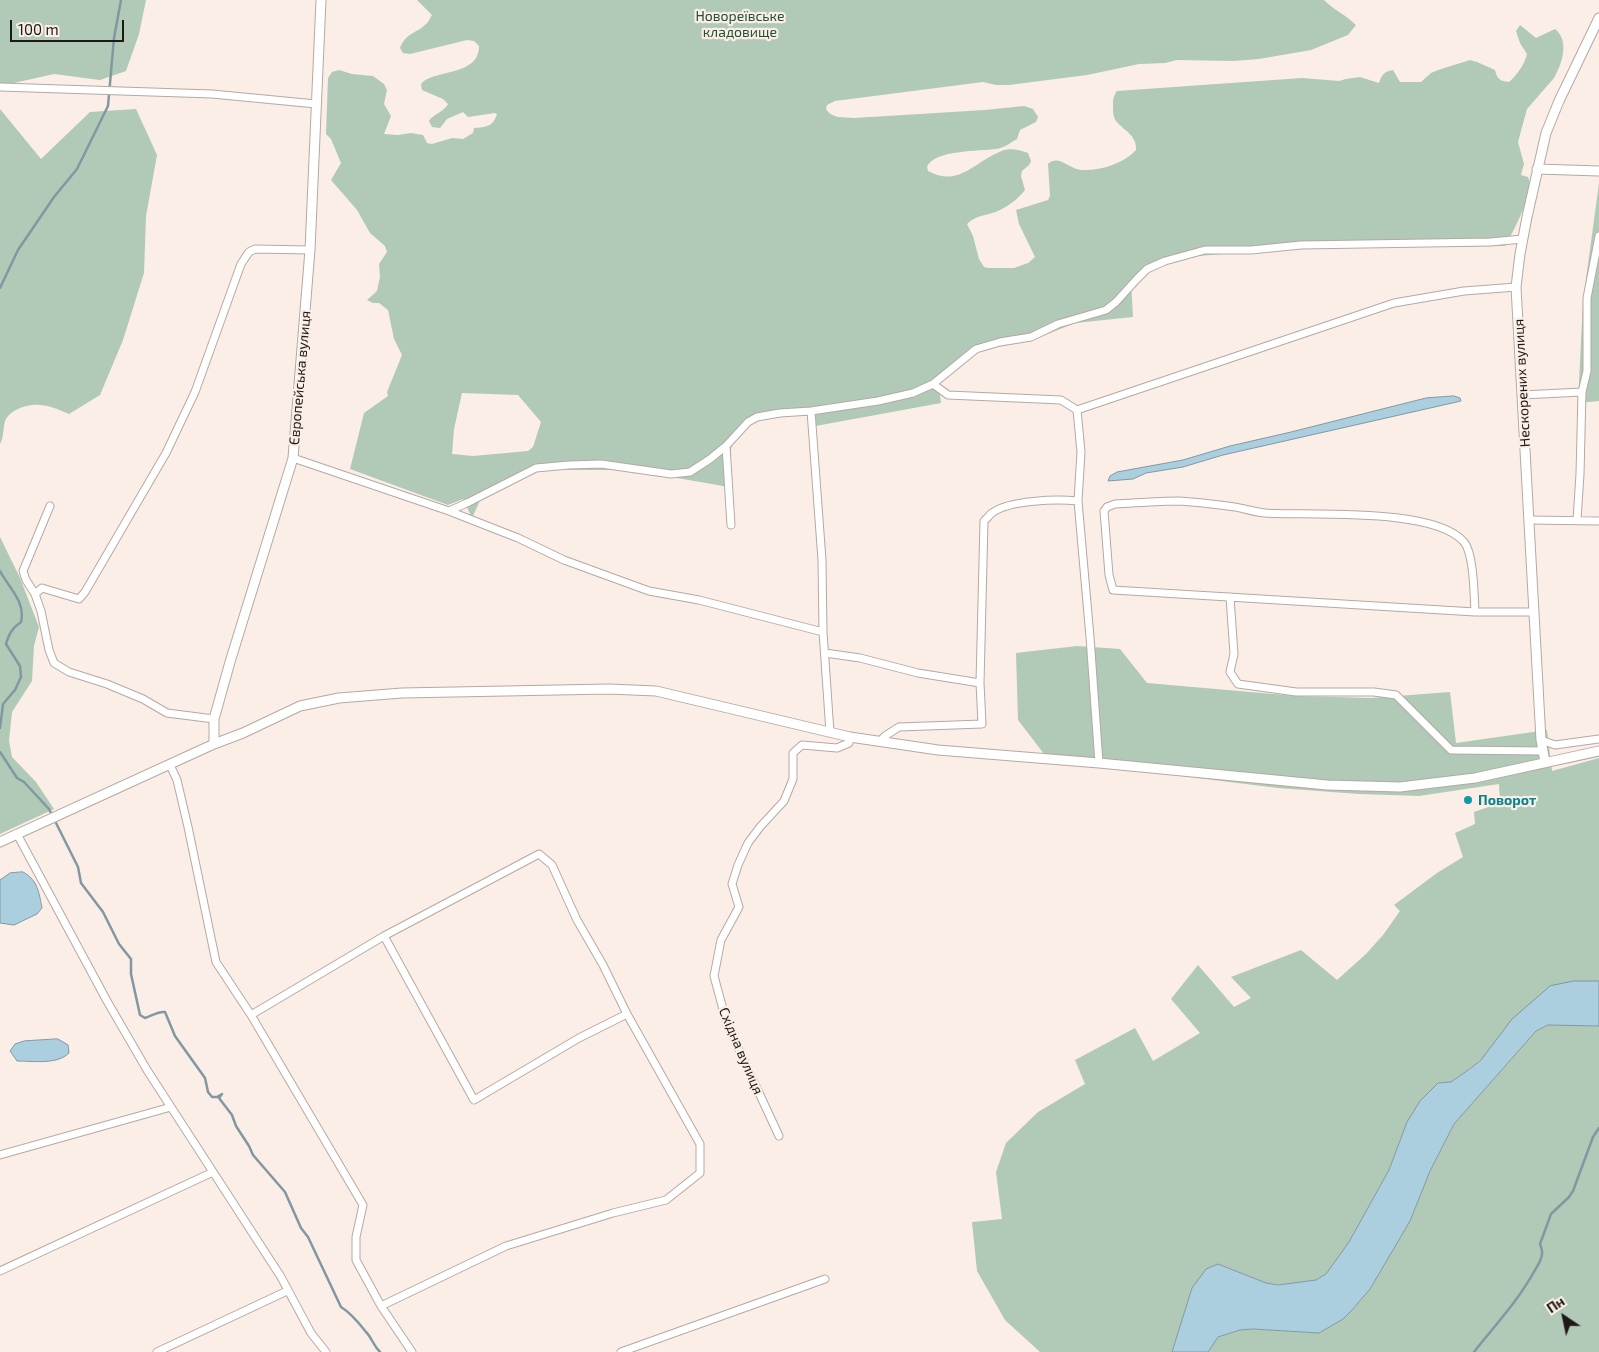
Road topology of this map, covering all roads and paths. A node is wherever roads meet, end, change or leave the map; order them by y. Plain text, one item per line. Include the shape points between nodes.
1 (321, 0) edge
2 (1599, 18) edge
3 (0, 87) edge
4 (316, 104) junction
5 (1537, 169) junction
6 (1599, 171) edge
7 (1599, 236) edge
8 (1523, 239) junction
9 (310, 250) junction
10 (1516, 286) junction
11 (932, 384) junction
12 (1582, 392) junction
13 (1522, 395) junction
14 (1077, 410) junction
15 (811, 411) junction
16 (726, 446) junction
17 (293, 458) junction
18 (1078, 501) junction
19 (50, 506) dead end
20 (449, 511) junction
21 (1529, 520) junction
22 (1577, 520) junction
23 (1599, 521) edge
24 (731, 525) dead end
25 (36, 594) junction
26 (1230, 597) junction
27 (1475, 612) junction
28 (1534, 612) junction
29 (823, 632) junction
30 (825, 653) junction
31 (980, 683) junction
32 (214, 719) junction
33 (830, 732) junction
34 (850, 737) junction
35 (1599, 739) edge
36 (1541, 740) junction
37 (880, 742) junction
38 (214, 744) junction
39 (1543, 751) junction
40 (1599, 751) edge
41 (1545, 762) junction
42 (1099, 763) junction
43 (170, 765) junction
44 (17, 834) junction
45 (0, 842) edge
46 (384, 936) junction
47 (627, 1014) junction
48 (251, 1015) junction
49 (171, 1107) junction
50 (779, 1136) dead end
51 (0, 1155) edge
52 (213, 1172) junction
53 (0, 1271) edge
54 (824, 1279) dead end
55 (287, 1291) junction
56 (381, 1306) junction
57 (157, 1352) edge
58 (326, 1352) edge
59 (412, 1352) edge
60 (621, 1352) edge

1 - 4 main road, Європейська вулиця
2 - 5 main road, Нескорених вулиця via 1552,117
3 - 4 street via 212,94
4 - 9 main road, Європейська вулиця
5 - 6 main road
5 - 8 main road, Нескорених вулиця
7 - 12 street via 1587,298 1587,371
8 - 10 main road, Нескорених вулиця
8 - 11 street via 1205,250 1147,269 1106,310 1058,324 1031,337 976,349
9 - 17 main road, Європейська вулиця
9 - 25 street via 255,249 249,252 241,264 195,392 166,453 85,592 79,599 42,588
10 - 13 main road, Нескорених вулиця
10 - 14 street via 1394,303
11 - 14 street via 948,395 1061,400
11 - 15 street via 913,393 878,402
12 - 13 street
12 - 22 street
13 - 21 main road, Нескорених вулиця
14 - 18 street via 1081,452
15 - 16 street via 758,417 748,422
15 - 29 street via 822,560
16 - 20 street via 690,472 671,474 601,464 536,468
16 - 24 street
17 - 20 street
17 - 32 main road, Європейська вулиця
18 - 31 street via 1020,503 993,512 984,522
18 - 42 street
19 - 25 street via 23,571
20 - 29 street via 564,560 650,591 699,600
21 - 22 street
21 - 28 main road, Нескорених вулиця
22 - 23 street
25 - 32 street via 54,663 69,672 143,699 167,713
26 - 27 street
26 - 27 street via 1113,590 1108,575 1104,511 1115,504 1178,501 1263,513 1414,519 1452,532 1465,543 1474,580
26 - 39 street via 1234,654 1230,672 1238,684 1296,692 1396,695 1451,750
27 - 28 street
28 - 36 main road, Нескорених вулиця
29 - 30 street
30 - 31 street
30 - 33 street
31 - 37 street via 982,724 899,727
32 - 38 main road, Європейська вулиця
33 - 34 main road
33 - 38 main road via 656,692 609,689 402,693 338,698 300,706
34 - 37 main road
34 - 50 street, Східна вулиця via 849,743 837,748 802,745 794,753 793,779 784,801 760,826 738,865 732,884 739,907 721,940 714,976 727,1024
35 - 36 street via 1555,745
36 - 39 main road, Нескорених вулиця
37 - 42 main road
38 - 43 main road
39 - 41 main road, Нескорених вулиця
40 - 41 main road
41 - 42 main road via 1475,778 1400,787 1327,786
43 - 44 main road
43 - 48 street via 177,780 188,827 216,962
44 - 45 main road
44 - 49 street via 107,1001
46 - 47 street via 539,854 552,865
46 - 47 street via 474,1100 579,1038
46 - 48 street
47 - 56 street via 700,1144 700,1173 666,1200 506,1246
48 - 56 street via 363,1205 356,1237 356,1260
49 - 51 street
49 - 52 street
52 - 53 street
52 - 55 street
54 - 60 street
55 - 57 street
55 - 58 street
56 - 59 street

